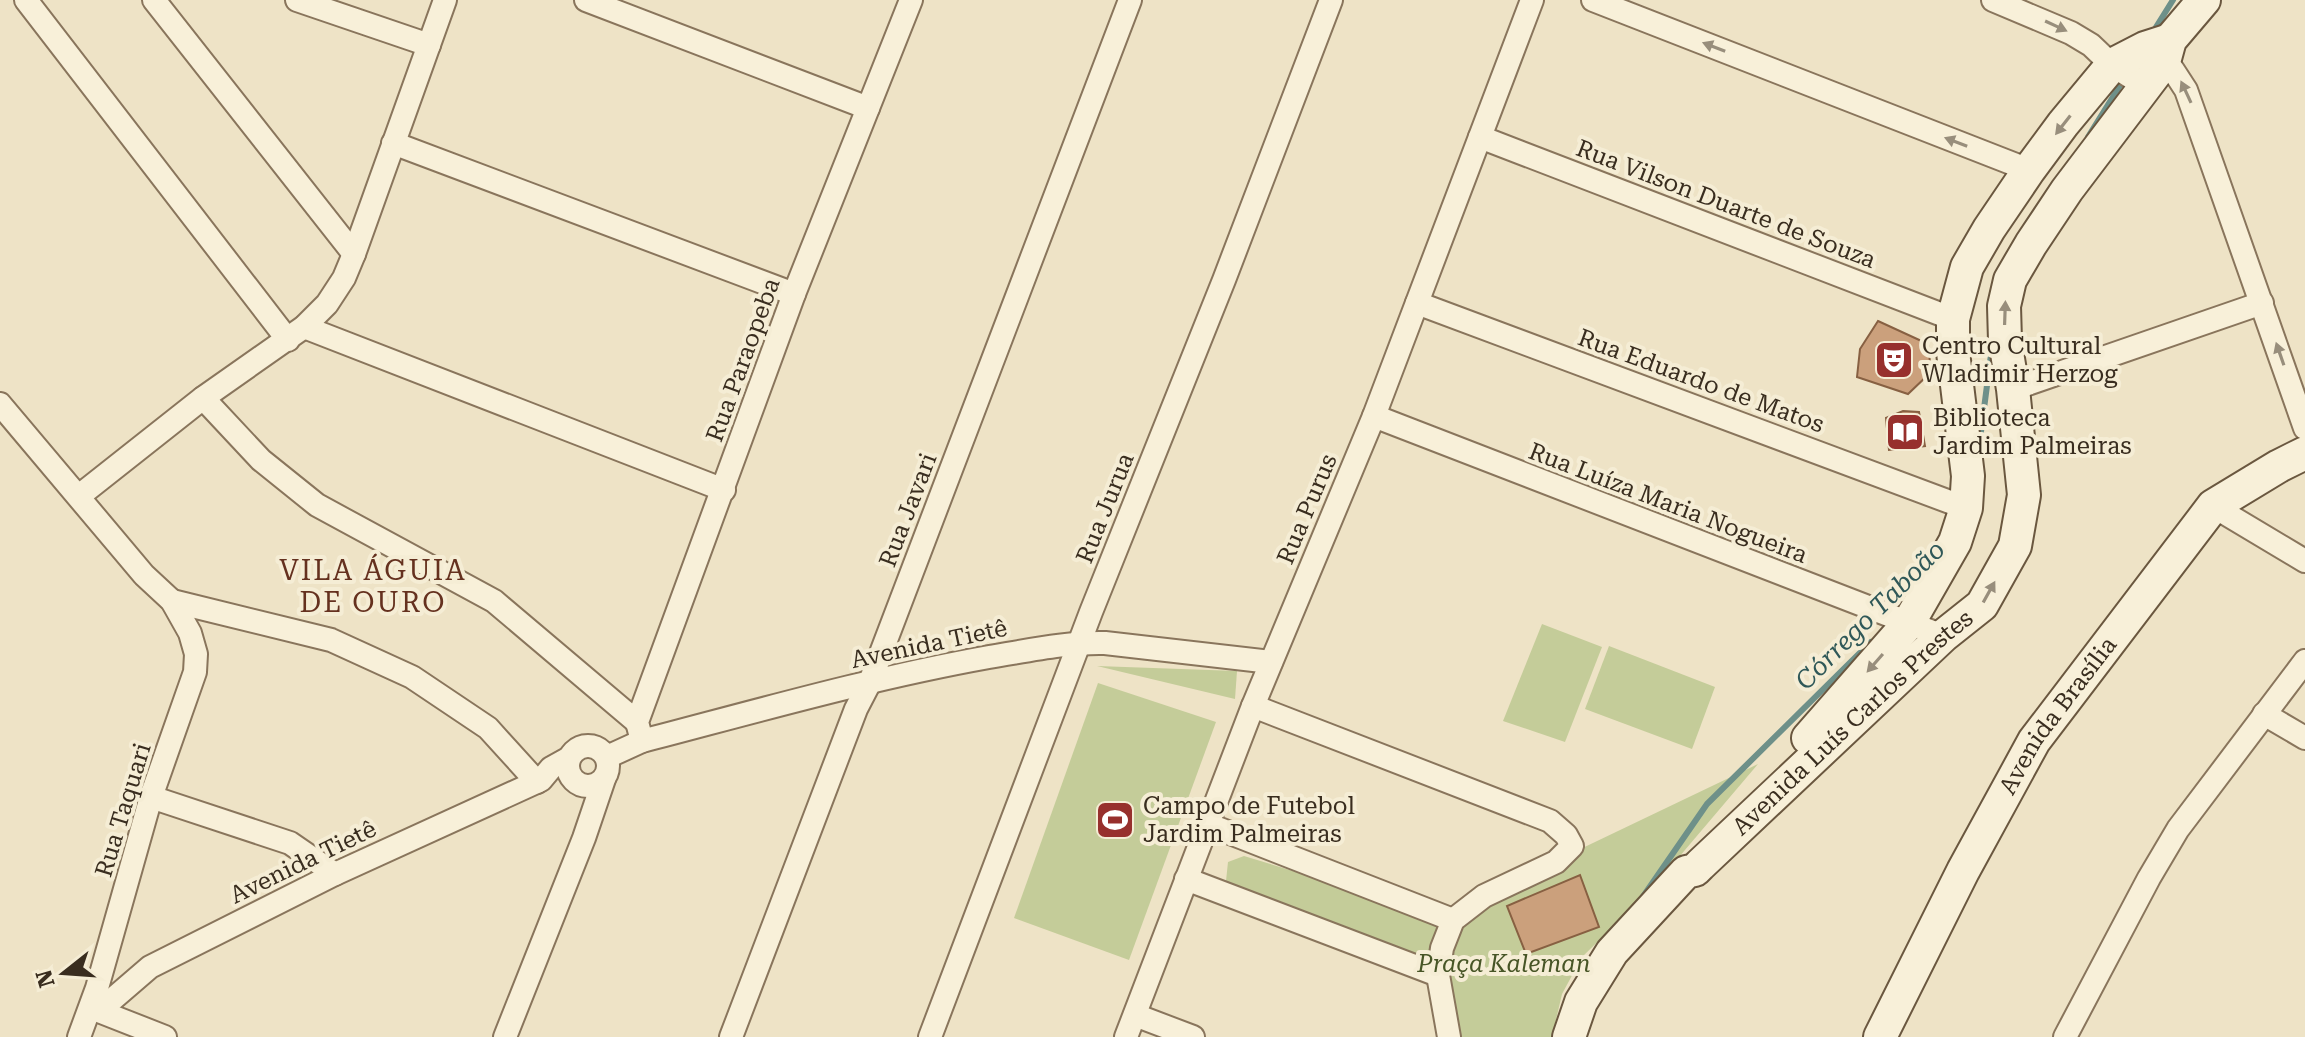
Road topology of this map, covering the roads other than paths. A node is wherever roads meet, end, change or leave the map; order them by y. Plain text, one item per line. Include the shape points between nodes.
1 (26, 0) edge
2 (154, 0) edge
3 (297, 0) edge
4 (445, 0) edge
5 (586, 0) edge
6 (911, 0) edge
7 (1130, 0) edge
8 (1331, 0) edge
9 (1532, 0) edge
10 (1593, 0) edge
11 (1993, 0) edge
12 (2204, 0) edge
13 (170, 11) edge
14 (429, 45) junction
15 (2156, 59) junction
16 (2112, 65) junction
17 (868, 108) junction
18 (1480, 137) junction
19 (393, 143) junction
20 (2029, 170) junction
21 (354, 254) junction
22 (794, 294) junction
23 (1417, 303) junction
24 (2262, 303) junction
25 (1953, 319) junction
26 (296, 333) junction
27 (2013, 389) junction
28 (203, 398) junction
29 (0, 404) edge
30 (1374, 416) junction
31 (2305, 428) edge
32 (2305, 453) edge
33 (724, 490) junction
34 (79, 496) junction
35 (2213, 506) junction
36 (1966, 508) junction
37 (2305, 561) edge
38 (172, 601) junction
39 (1908, 624) junction
40 (1943, 636) junction
41 (1080, 642) junction
42 (2305, 661) edge
43 (1271, 662) junction
44 (870, 682) junction
45 (1253, 706) junction
46 (2264, 714) junction
47 (639, 732) junction
48 (2305, 738) edge
49 (569, 758) junction
50 (605, 768) junction
51 (539, 781) junction
52 (575, 781) junction
53 (151, 797) junction
54 (1207, 824) junction
55 (589, 825) junction
56 (1686, 872) junction
57 (335, 874) junction
58 (1186, 879) junction
59 (1453, 920) junction
60 (1438, 975) junction
61 (95, 1009) junction
62 (1135, 1015) junction
63 (79, 1037) edge
64 (165, 1037) edge
65 (505, 1037) edge
66 (731, 1037) edge
67 (930, 1037) edge
68 (1126, 1037) edge
69 (1193, 1037) edge
70 (1449, 1037) edge
71 (1569, 1037) edge
72 (1880, 1037) edge
73 (2065, 1037) edge

1 - 26 street
2 - 13 street
3 - 14 street
4 - 14 street
5 - 17 street
6 - 17 street, Rua Paraopeba
7 - 44 street, Rua Javari
8 - 41 street, Rua Jurua
9 - 18 street, Rua Purus
20 -> 10 street
11 -> 16 street via 2071,33
12 - 15 street, Avenida Luís Carlos Prestes
13 - 21 street
14 - 19 street
15 - 16 street, Avenida Luís Carlos Prestes
24 -> 15 street via 2186,90
27 -> 15 street, Avenida Luís Carlos Prestes via 2004,306 2010,280
16 -> 20 street, Avenida Luís Carlos Prestes
17 - 22 street, Rua Paraopeba
18 - 23 street, Rua Purus
18 - 25 street, Rua Vilson Duarte de Souza
19 - 21 street
19 - 22 street
20 - 25 street, Avenida Luís Carlos Prestes via 1967,267
21 - 26 street via 327,304
22 - 33 street, Rua Paraopeba
23 - 30 street, Rua Purus
23 - 36 street, Rua Eduardo de Matos
24 - 27 street
31 -> 24 street
25 - 36 street, Avenida Luís Carlos Prestes via 1968,476
26 - 28 street
26 - 33 street
40 -> 27 street, Avenida Luís Carlos Prestes via 1982,605 2015,546 2024,495
28 - 34 street
28 - 47 street via 261,460 317,505 494,601
29 - 34 street
30 - 39 street, Rua Luíza Maria Nogueira
30 - 43 street, Rua Purus
32 - 35 street, Avenida Brasília
33 - 47 street, Rua Paraopeba
34 - 38 street
35 - 37 street
35 - 72 street, Avenida Brasília via 2034,741
36 - 39 street, Avenida Luís Carlos Prestes via 1955,542
38 - 51 street via 331,640 412,677 488,728
38 - 53 street, Rua Taquari via 190,633 195,672
39 - 40 street, Rua Luíza Maria Nogueira
39 -> 56 street, Avenida Luís Carlos Prestes via 1783,764 1688,860
40 - 56 street, Avenida Luís Carlos Prestes via 1700,865
41 - 43 street, Avenida Tietê
41 - 44 street, Avenida Tietê
41 - 67 street, Rua Jurua
42 - 46 street
43 - 45 street, Rua Purus
44 - 47 street, Avenida Tietê
44 - 66 street, Rua Javari
45 - 54 street, Rua Purus
45 - 59 street via 1550,821 1566,835 1572,846 1556,862 1484,896
46 - 48 street
46 - 73 street via 2178,829
47 - 50 street, Avenida Tietê
49 - 50 street via 584,746 597,747
49 - 51 street, Avenida Tietê
49 - 52 street via 568,771
50 - 52 street via 599,783
50 - 55 street
51 - 52 street, Avenida Tietê
51 - 57 street, Avenida Tietê
52 - 55 street
53 - 57 street via 290,843
53 - 61 street, Rua Taquari
54 - 58 street, Rua Purus
54 - 59 street
55 - 65 street
56 - 71 street, Avenida Luís Carlos Prestes via 1612,952 1581,1002
57 - 61 street, Avenida Tietê via 150,967
58 - 60 street
58 - 62 street, Rua Purus
59 - 60 street
60 - 70 street
61 - 63 street, Rua Taquari
61 - 64 street
62 - 68 street, Rua Purus
62 - 69 street

